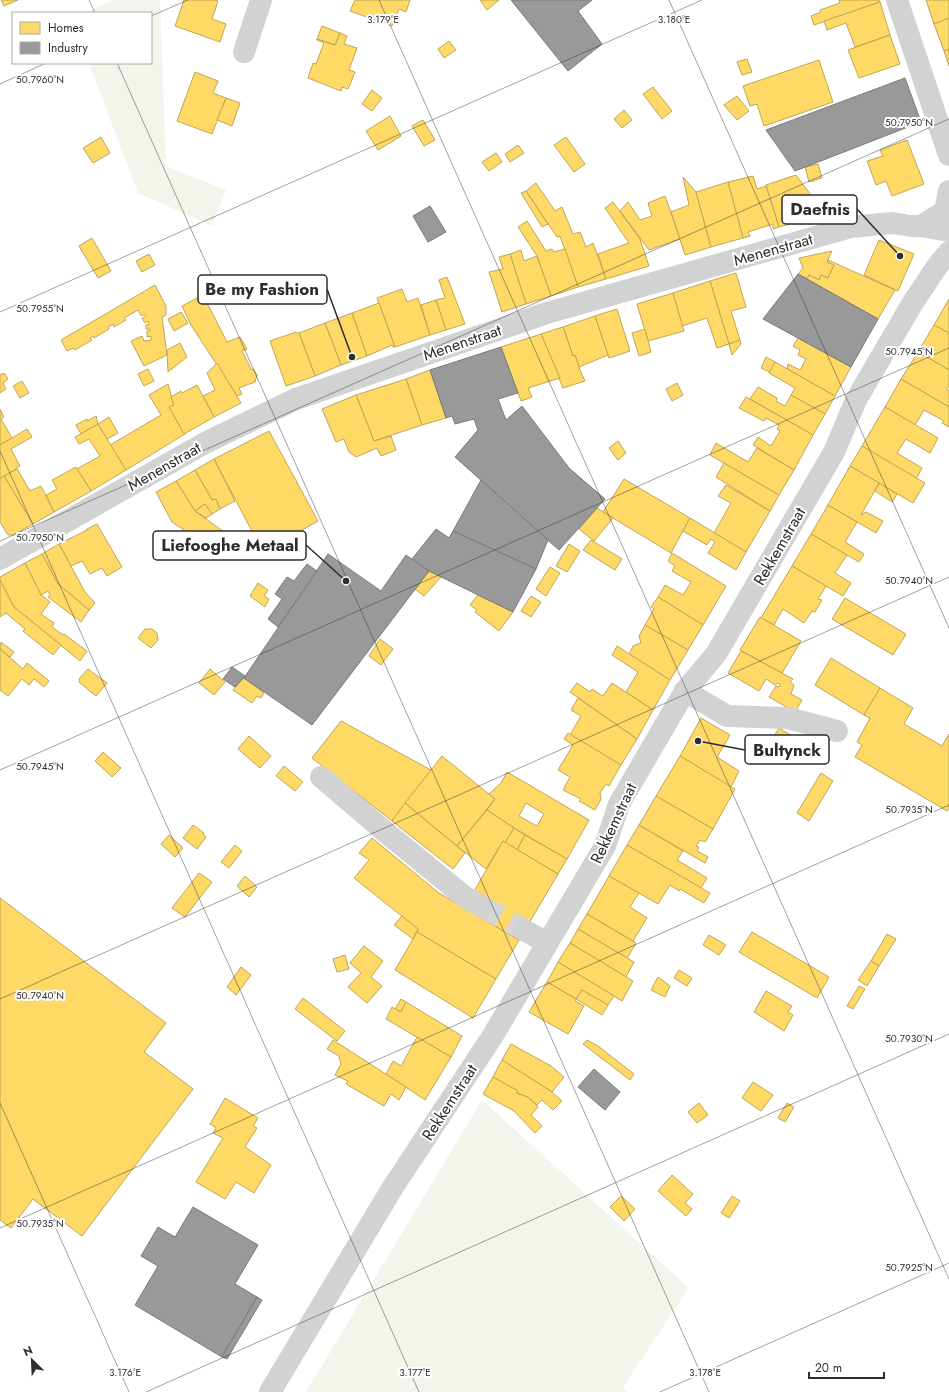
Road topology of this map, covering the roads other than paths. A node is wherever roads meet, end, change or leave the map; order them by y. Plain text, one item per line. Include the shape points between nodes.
1 (261, 0) edge
2 (897, 0) edge
3 (244, 52) dead end
4 (949, 155) edge
5 (948, 212) edge
6 (949, 252) edge
7 (2, 553) edge
8 (685, 691) junction
9 (836, 731) dead end
10 (321, 777) dead end
11 (481, 906) tunnel mouth
12 (524, 930) tunnel mouth
13 (547, 943) junction
14 (270, 1392) edge

1 - 3 street
2 - 4 street
5 - 7 street, Menenstraat via 921,226 892,223 851,227 547,314 296,399 205,443
6 - 8 street, Rekkemstraat via 912,304 856,400 834,452 716,654
8 - 9 street via 726,716 788,718
8 - 13 street, Rekkemstraat via 619,804 605,846
10 - 11 street via 464,897
12 - 13 street
13 - 14 street, Rekkemstraat via 492,1037 393,1187

